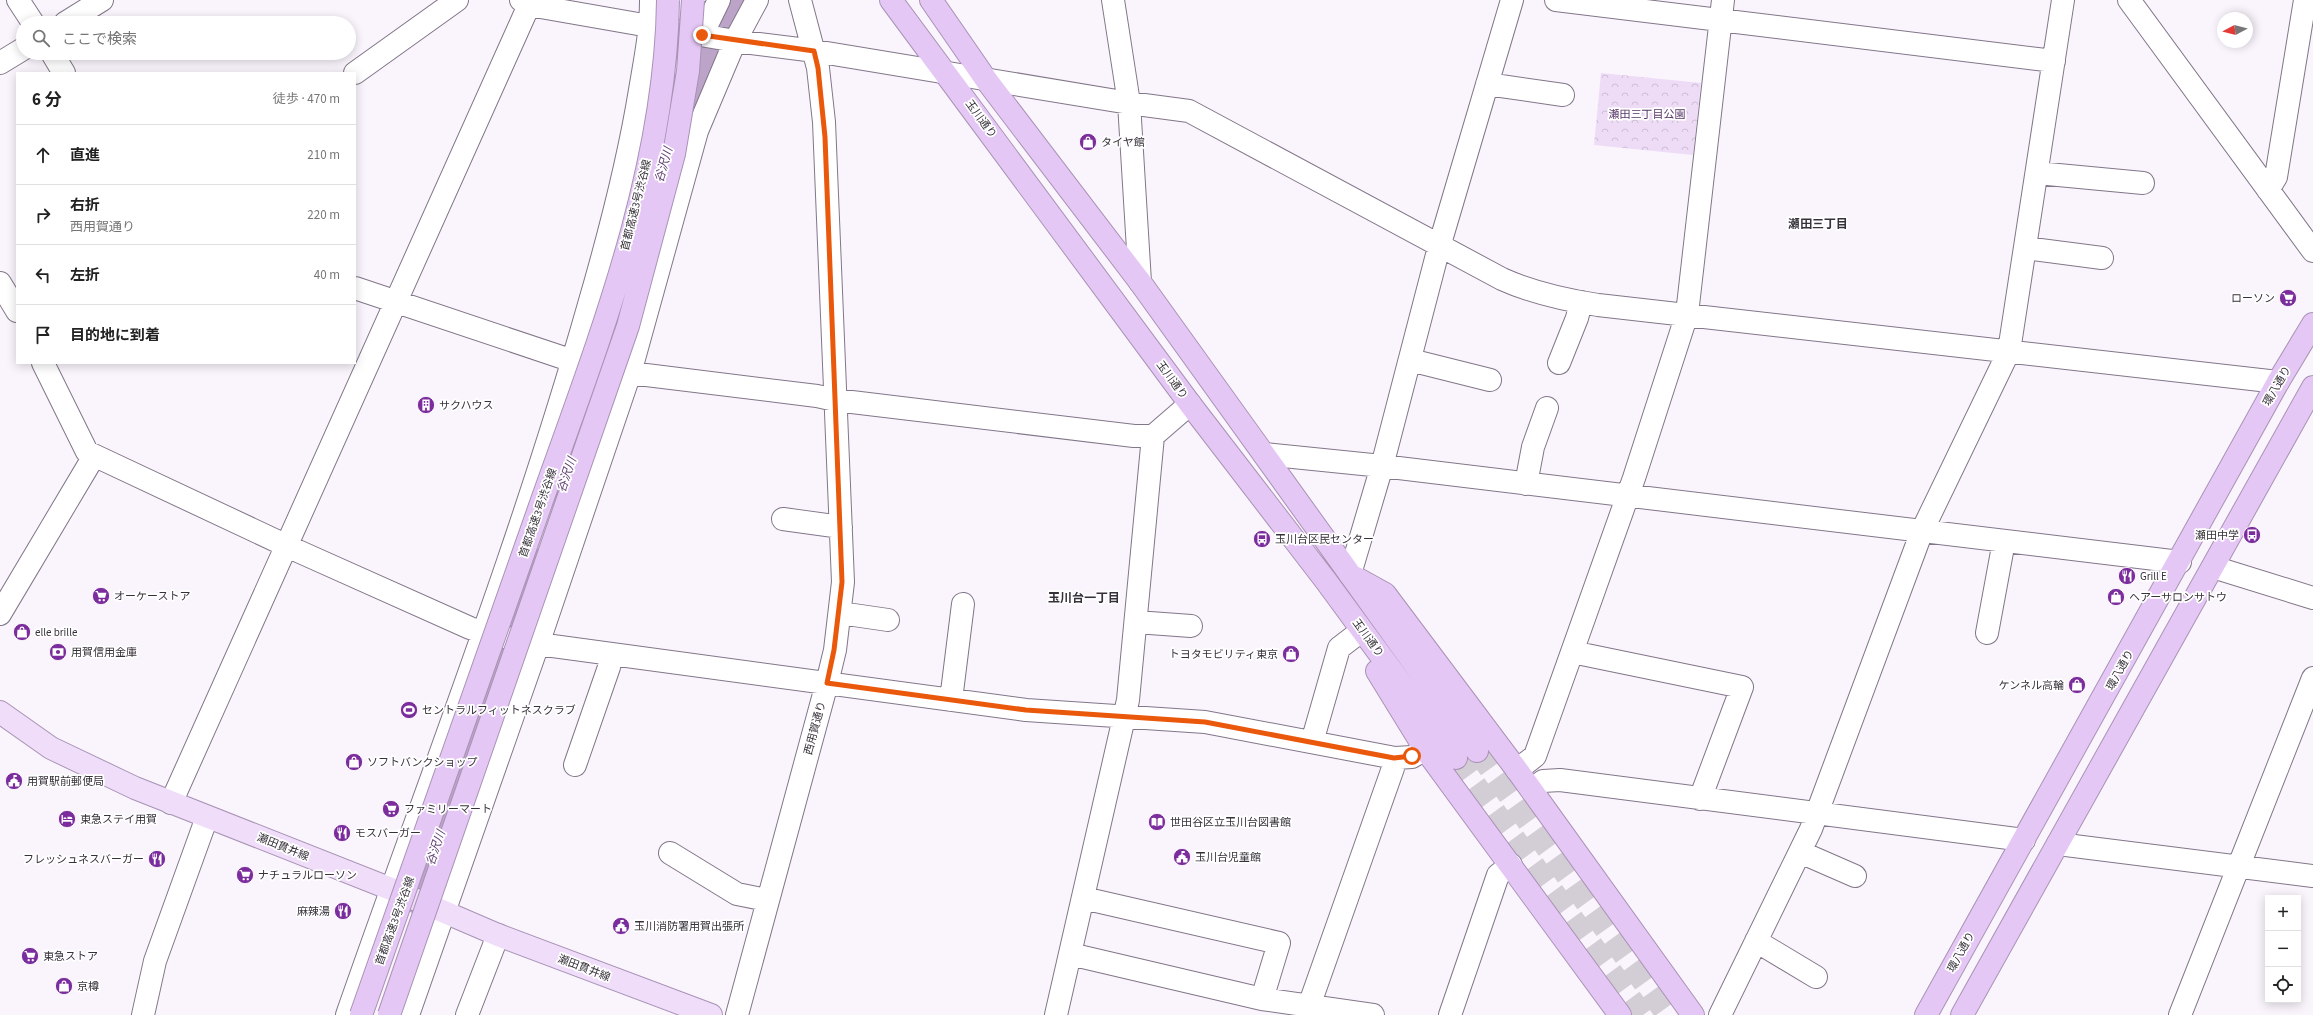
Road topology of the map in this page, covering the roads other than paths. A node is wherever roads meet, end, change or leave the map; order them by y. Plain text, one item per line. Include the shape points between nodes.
1 (18, 0) edge
2 (102, 0) edge
3 (457, 0) edge
4 (651, 0) edge
5 (668, 0) edge
6 (693, 0) edge
7 (720, 0) edge
8 (757, 0) edge
9 (800, 0) edge
10 (891, 0) edge
11 (931, 0) edge
12 (1113, 0) edge
13 (1512, 0) edge
14 (1556, 0) edge
15 (2063, 0) edge
16 (2129, 0) edge
17 (2305, 0) edge
18 (525, 2) edge
19 (1722, 10) edge
20 (28, 16) edge
21 (76, 16) edge
22 (651, 26) junction
23 (702, 35) junction
24 (735, 41) junction
25 (814, 51) junction
26 (16, 53) edge
27 (56, 60) edge
28 (2054, 61) junction
29 (0, 63) edge
30 (63, 72) edge
31 (356, 72) edge
32 (946, 72) junction
33 (987, 81) junction
34 (1488, 84) junction
35 (1563, 95) dead end
36 (1129, 103) junction
37 (2037, 173) junction
38 (2143, 183) dead end
39 (2268, 190) junction
40 (1439, 247) junction
41 (2026, 248) junction
42 (2313, 251) edge
43 (2102, 258) dead end
44 (1140, 282) junction
45 (356, 288) edge
46 (1581, 302) junction
47 (394, 303) junction
48 (1687, 314) junction
49 (2313, 324) edge
50 (2009, 351) junction
51 (1410, 360) junction
52 (573, 361) junction
53 (1559, 363) dead end
54 (43, 364) edge
55 (630, 373) junction
56 (1490, 380) dead end
57 (2278, 382) junction
58 (2313, 387) edge
59 (835, 400) junction
60 (1190, 404) junction
61 (1547, 408) dead end
62 (1153, 436) junction
63 (1264, 454) junction
64 (94, 456) junction
65 (1382, 466) junction
66 (1526, 484) junction
67 (1627, 497) junction
68 (783, 519) dead end
69 (841, 527) junction
70 (1922, 531) junction
71 (2004, 541) junction
72 (286, 546) junction
73 (2180, 562) junction
74 (2213, 566) junction
75 (1350, 574) junction
76 (1326, 580) junction
77 (2313, 598) edge
78 (962, 604) dead end
79 (840, 613) junction
80 (0, 614) edge
81 (888, 620) dead end
82 (1136, 622) junction
83 (1191, 626) dead end
84 (1987, 632) dead end
85 (484, 633) junction
86 (1356, 635) junction
87 (538, 644) junction
88 (1572, 652) junction
89 (612, 654) junction
90 (2313, 678) edge
91 (827, 683) junction
92 (951, 700) junction
93 (0, 712) edge
94 (1124, 717) junction
95 (1312, 742) junction
96 (1425, 749) junction
97 (1477, 751) tunnel mouth
98 (1394, 758) junction
99 (1456, 758) tunnel mouth
100 (575, 765) dead end
101 (1518, 770) junction
102 (1532, 790) junction
103 (1700, 799) junction
104 (172, 803) junction
105 (1818, 813) junction
106 (207, 817) junction
107 (2024, 840) junction
108 (2058, 844) junction
109 (1800, 852) junction
110 (670, 853) dead end
111 (1511, 865) junction
112 (2239, 867) junction
113 (1855, 876) dead end
114 (2313, 876) edge
115 (390, 889) junction
116 (1083, 898) junction
117 (767, 900) junction
118 (444, 913) junction
119 (498, 935) junction
120 (1756, 941) junction
121 (1070, 954) junction
122 (1816, 977) dead end
123 (1262, 999) junction
124 (1308, 1006) junction
125 (143, 1015) edge
126 (347, 1015) edge
127 (362, 1015) edge
128 (389, 1015) edge
129 (408, 1015) edge
130 (467, 1015) edge
131 (711, 1015) edge
132 (737, 1015) edge
133 (1056, 1015) edge
134 (1373, 1015) edge
135 (1450, 1015) edge
136 (1620, 1015) edge
137 (1693, 1015) edge
138 (1720, 1015) edge
139 (1926, 1015) edge
140 (1962, 1015) edge
141 (2180, 1015) edge

1 - 20 street
2 - 21 street
3 - 31 street
4 - 22 street
5 - 127 highway, 首都高速3号渋谷線, bridge via 663,69 650,149 641,192 606,316
6 - 128 highway, bridge via 688,71 674,154 628,326
7 - 23 street
8 - 24 street
9 - 25 street, 西用賀通り
10 - 32 highway, 玉川通り
11 - 33 highway, 玉川通り
12 - 36 street
13 - 34 street
14 - 19 street
15 - 28 street
16 - 39 street
17 - 39 street via 2276,177
18 - 22 street
18 - 47 street
19 - 28 street
19 - 48 street
22 - 23 street
22 - 52 street via 632,141
23 - 24 street
24 - 25 street
24 - 55 street via 697,131
25 - 32 street
25 - 59 street, 西用賀通り via 825,137
26 - 29 street
27 - 30 street
28 - 37 street
32 - 33 street
32 - 60 highway, 玉川通り
33 - 36 street
33 - 44 highway, 玉川通り
34 - 35 street
34 - 40 street
36 - 40 street via 1189,111 1428,238
36 - 44 street
37 - 38 street
37 - 41 street
39 - 42 street
40 - 46 street via 1519,286
40 - 51 street
41 - 43 street
41 - 50 street
44 - 63 highway, 玉川通り
45 - 47 street
46 - 48 street
46 - 53 street
47 - 52 street
47 - 72 street
48 - 50 street
48 - 67 street
49 - 57 highway, 環八通り
50 - 57 street
50 - 70 street
51 - 56 street
51 - 65 street
52 - 55 street
52 - 85 street
54 - 64 street via 87,452
55 - 59 street
55 - 87 street
57 - 73 highway, 環八通り
58 - 74 highway
59 - 62 street via 1134,436
59 - 69 street, 西用賀通り
60 - 62 street
60 - 76 highway, 玉川通り
61 - 66 street via 1533,447
62 - 82 street
63 - 65 street
63 - 75 highway, 玉川通り
64 - 72 street
64 - 80 street
65 - 66 street
65 - 75 street
66 - 67 street
67 - 70 street
67 - 88 street
68 - 69 street
69 - 79 street, 西用賀通り
70 - 71 street
70 - 105 street
71 - 73 street
71 - 84 street
72 - 85 street
72 - 104 street
73 - 107 highway, 環八通り
74 - 77 street
74 - 108 highway
75 - 97 highway, 玉川通り
75 - 101 highway via 1385,594
76 - 86 highway
76 - 99 highway, 玉川通り
78 - 92 street
79 - 81 street
79 - 91 street, 西用賀通り
82 - 83 street
82 - 94 street
85 - 87 street
85 - 115 street
86 - 95 street via 1339,648
86 - 96 highway
87 - 89 street
87 - 118 street
88 - 101 street via 1535,756
88 - 103 street via 1742,686
89 - 91 street
89 - 100 street
90 - 112 street
91 - 92 street
91 - 117 street, 西用賀通り
92 - 94 street via 1026,710
93 - 104 main road, 瀬田貫井線 via 63,755
94 - 95 street via 1205,722
94 - 116 street
95 - 98 street
96 - 98 street via 1412,756
96 - 111 highway
98 - 124 street via 1393,768
101 - 102 highway
102 - 103 street via 1543,781 1560,780
102 - 137 highway
103 - 105 street
104 - 106 main road, 瀬田貫井線
105 - 107 street
105 - 109 street
106 - 115 main road, 瀬田貫井線
106 - 125 street via 155,961
107 - 139 highway, 環八通り
108 - 112 street
108 - 140 highway
109 - 113 street
109 - 120 street
110 - 117 street via 738,894
111 - 135 street via 1498,875
111 - 136 highway
112 - 114 street
112 - 141 street
115 - 118 main road, 瀬田貫井線
115 - 126 street
116 - 121 street
116 - 123 street via 1279,943
117 - 132 street, 西用賀通り
118 - 119 main road, 瀬田貫井線
118 - 129 street
119 - 130 street
119 - 131 main road, 瀬田貫井線
120 - 122 street
120 - 138 street
121 - 123 street
121 - 133 street
123 - 124 street
124 - 134 street

